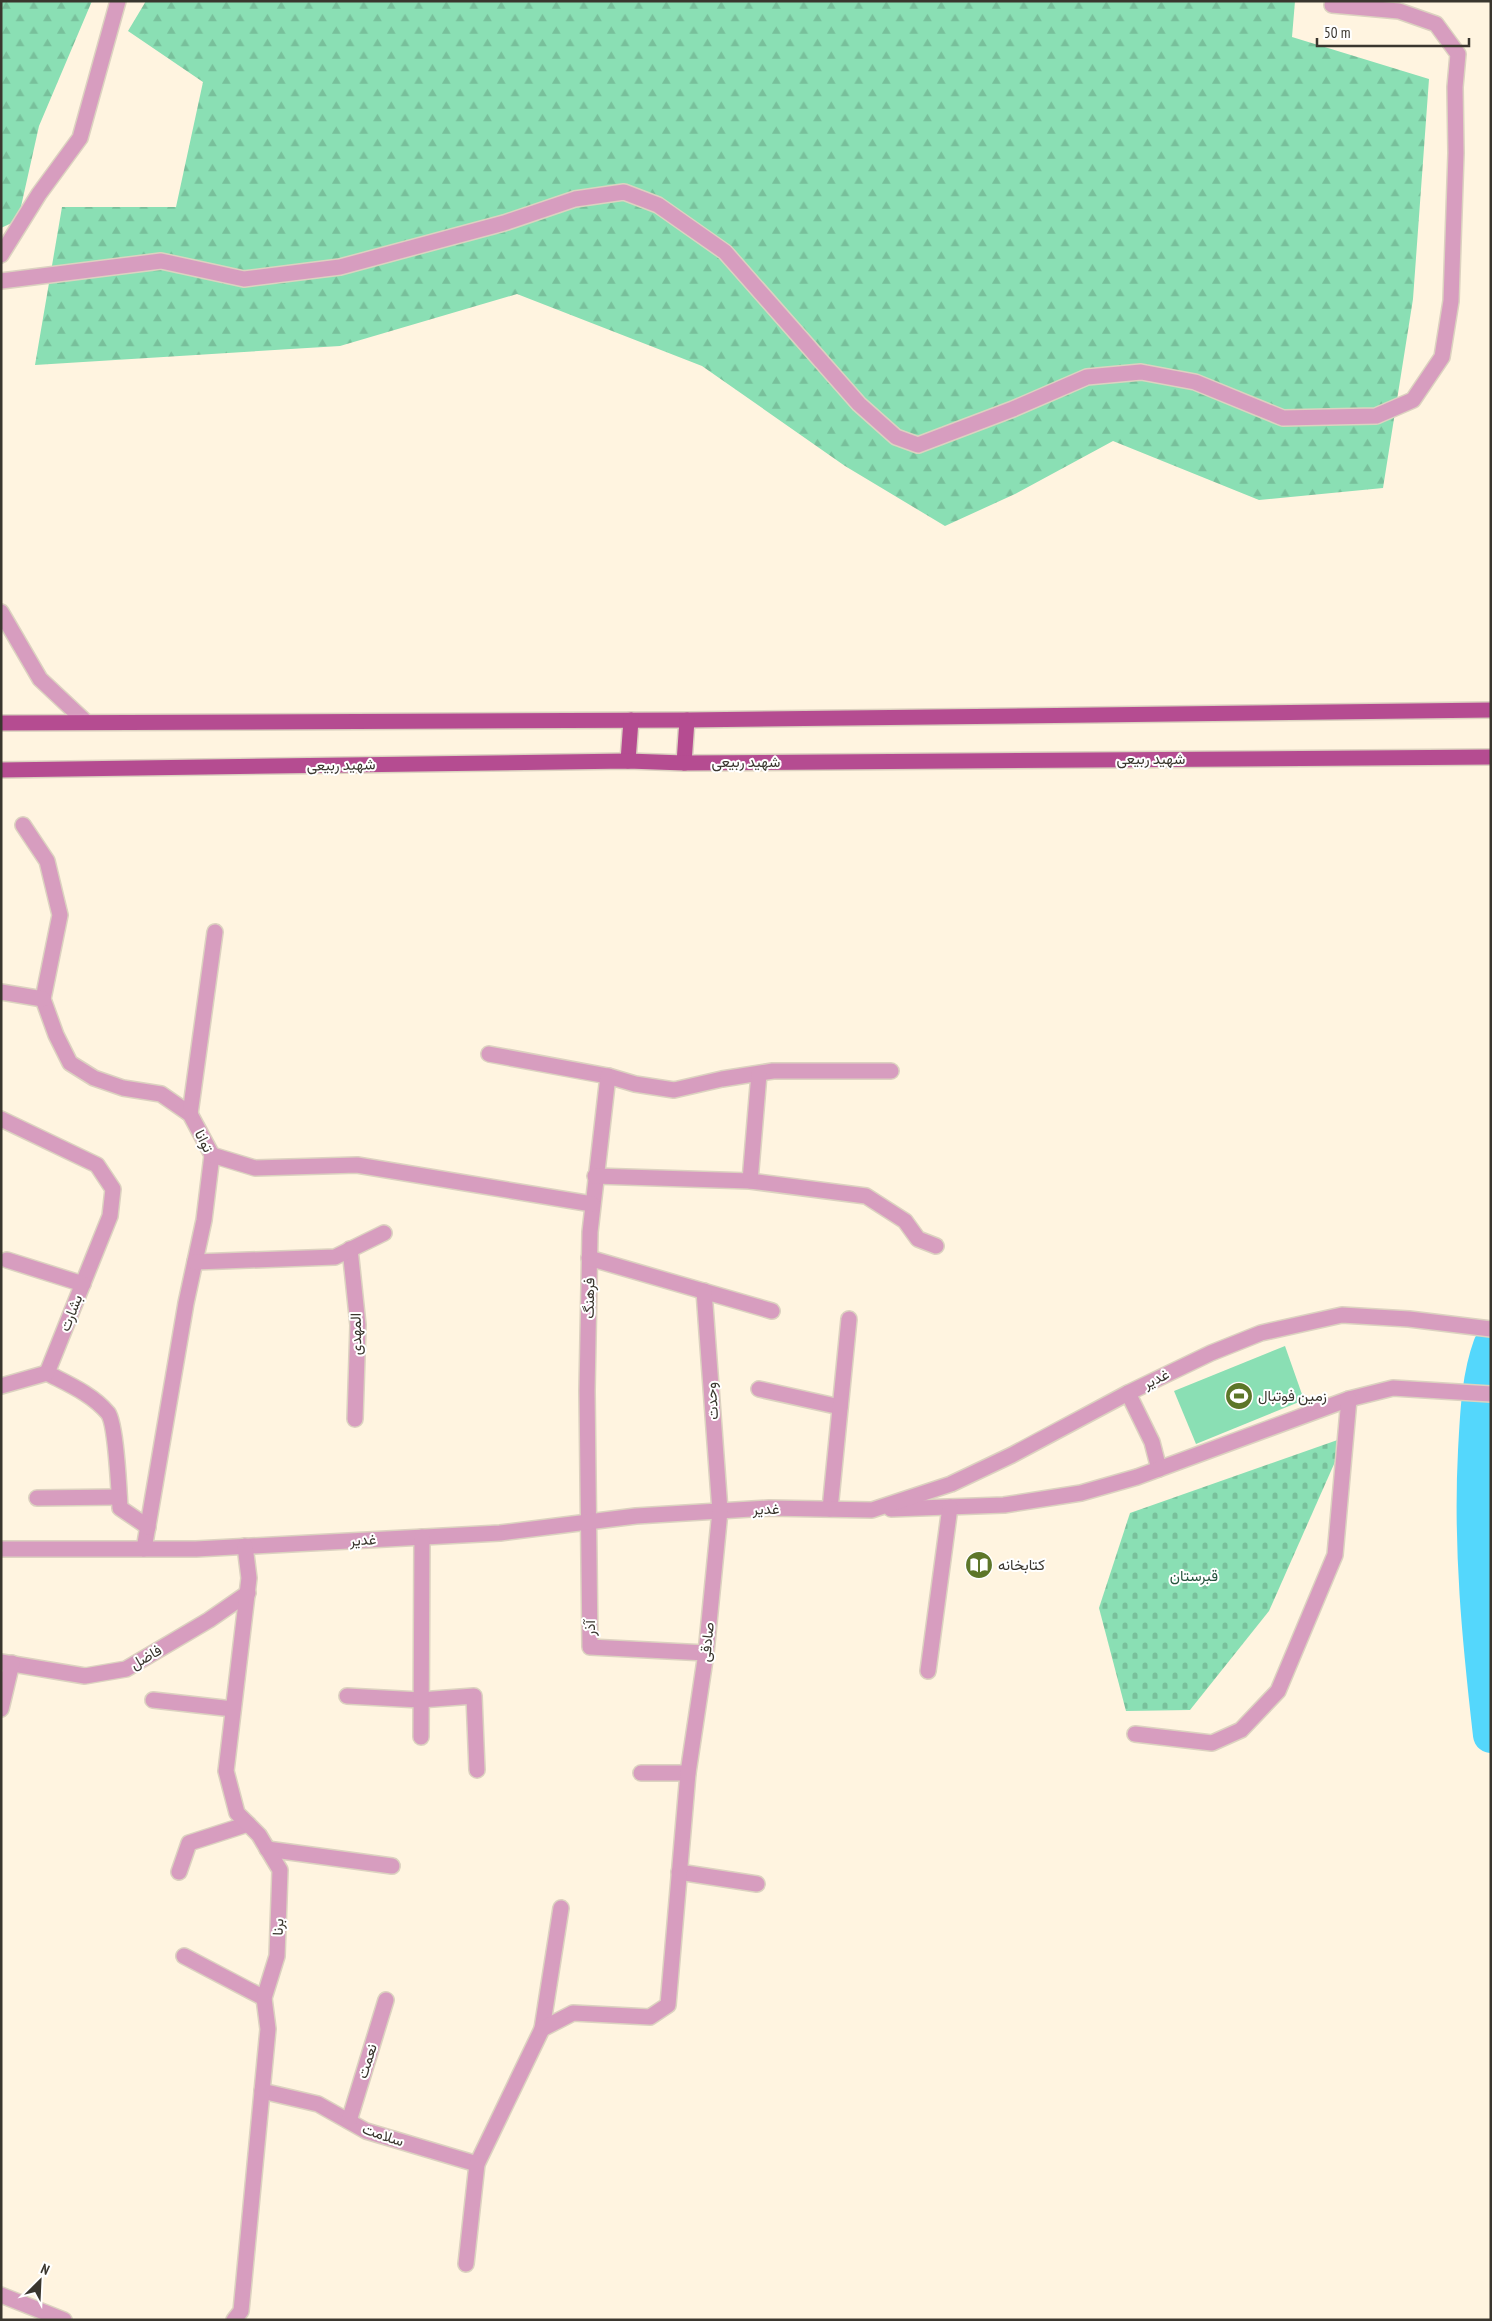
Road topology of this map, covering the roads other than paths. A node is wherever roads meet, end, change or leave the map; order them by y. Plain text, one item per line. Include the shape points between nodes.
1 (118, 1) edge
2 (1332, 5) dead end
3 (1, 255) edge
4 (1, 281) edge
5 (1, 612) edge
6 (1491, 710) edge
7 (631, 720) junction
8 (687, 720) junction
9 (86, 722) junction
10 (1, 723) edge
11 (1491, 757) edge
12 (628, 761) junction
13 (684, 763) junction
14 (1, 770) edge
15 (23, 826) dead end
16 (215, 932) dead end
17 (1, 992) edge
18 (42, 1000) junction
19 (489, 1054) dead end
20 (891, 1071) dead end
21 (759, 1074) junction
22 (608, 1076) junction
23 (190, 1114) junction
24 (1, 1119) edge
25 (212, 1155) junction
26 (595, 1176) junction
27 (750, 1180) junction
28 (592, 1204) junction
29 (384, 1233) dead end
30 (936, 1246) dead end
31 (350, 1249) junction
32 (589, 1258) junction
33 (7, 1260) dead end
34 (195, 1262) junction
35 (83, 1284) junction
36 (704, 1291) junction
37 (772, 1311) dead end
38 (849, 1319) dead end
39 (1491, 1329) edge
40 (47, 1373) junction
41 (1, 1386) edge
42 (759, 1389) dead end
43 (1128, 1393) junction
44 (1491, 1394) edge
45 (1349, 1399) junction
46 (840, 1407) junction
47 (355, 1419) dead end
48 (1160, 1468) junction
49 (119, 1497) junction
50 (37, 1498) dead end
51 (950, 1507) junction
52 (830, 1509) junction
53 (872, 1510) junction
54 (720, 1511) junction
55 (589, 1522) junction
56 (148, 1527) junction
57 (422, 1537) junction
58 (245, 1546) junction
59 (1, 1549) edge
60 (144, 1549) junction
61 (248, 1593) junction
62 (706, 1653) junction
63 (7, 1663) edge
64 (928, 1671) dead end
65 (347, 1696) dead end
66 (153, 1700) dead end
67 (420, 1700) junction
68 (233, 1709) junction
69 (1, 1710) edge
70 (1135, 1734) dead end
71 (421, 1737) dead end
72 (477, 1770) dead end
73 (641, 1773) dead end
74 (688, 1773) junction
75 (248, 1824) junction
76 (267, 1849) junction
77 (392, 1866) dead end
78 (179, 1872) dead end
79 (679, 1872) junction
80 (757, 1884) dead end
81 (561, 1908) dead end
82 (184, 1956) dead end
83 (264, 1998) junction
84 (386, 2000) dead end
85 (542, 2029) junction
86 (262, 2090) junction
87 (349, 2121) junction
88 (477, 2164) junction
89 (466, 2264) dead end
90 (1, 2295) edge
91 (64, 2320) edge
92 (234, 2320) edge

1 - 3 street via 80,138 39,194
2 - 4 street via 1399,11 1436,24 1458,54 1450,301 1442,357 1413,400 1376,416 1283,418 1195,382 1141,372 1087,377 918,444 896,437 859,404 725,252 658,205 624,192 575,199 504,224 340,267 244,279 161,261
5 - 9 street via 40,679
6 - 8 main road
7 - 8 main road
7 - 9 main road
7 - 12 main road
8 - 13 main road
9 - 10 main road
11 - 13 main road, شهید ربیعی
12 - 13 main road, شهید ربیعی
12 - 14 main road, شهید ربیعی
15 - 18 street via 47,861 60,915
16 - 23 street
17 - 18 street
18 - 23 street, توانا via 70,1063 94,1078 123,1088 161,1094
19 - 22 street
20 - 21 street
21 - 22 street via 674,1090
21 - 27 street
22 - 26 street, فرهنگ
23 - 25 street, توانا
24 - 35 street, بشارت via 97,1165 113,1188 110,1216
25 - 28 street via 255,1168 356,1165
25 - 34 street, توانا
26 - 27 street
26 - 28 street, فرهنگ
27 - 30 street via 866,1196 905,1221 918,1238
28 - 32 street, فرهنگ
29 - 31 street
31 - 34 street via 335,1257
31 - 47 street, المهدی via 358,1325
32 - 36 street
32 - 55 street, فرهنگ
33 - 35 street
34 - 56 street, توانا
35 - 40 street, بشارت
36 - 37 street
36 - 54 street, وحدت
38 - 46 street
39 - 43 street, غدیر via 1342,1315 1262,1334 1210,1353
40 - 41 street
40 - 49 street via 80,1389 109,1414
42 - 46 street
43 - 48 street via 1152,1442
43 - 53 street, غدیر via 951,1484
44 - 45 street via 1393,1388
45 - 48 street
45 - 70 street via 1335,1555 1278,1691 1241,1730 1212,1743
46 - 52 street
48 - 51 street via 1081,1493 1004,1505
49 - 50 street
49 - 56 street via 120,1508
51 - 53 street
51 - 64 street
52 - 53 street, غدیر
52 - 54 street, غدیر
54 - 55 street, غدیر
54 - 62 street, صادقی
55 - 57 street, غدیر via 500,1533
55 - 62 street, آذر via 590,1647
56 - 60 street, توانا
57 - 58 street, غدیر
57 - 67 street
58 - 60 street, غدیر
58 - 61 street, برنا via 250,1578
59 - 60 street, غدیر
61 - 63 street, فاضل via 210,1620 126,1669 85,1676
61 - 68 street, برنا
62 - 74 street, صادقی
63 - 69 street
65 - 67 street
66 - 68 street
67 - 71 street
67 - 72 street via 474,1696
68 - 75 street, برنا via 226,1770 237,1813
73 - 74 street
74 - 79 street, صادقی
75 - 76 street, برنا
75 - 78 street via 189,1843
76 - 77 street
76 - 83 street, برنا via 280,1870 277,1956
79 - 80 street
79 - 85 street, صادقی via 668,2005 650,2017 573,2012
81 - 85 street
82 - 83 street
83 - 86 street, برنا via 268,2029
84 - 87 street, نعمت
85 - 88 street
86 - 87 street, سلامت via 318,2104
86 - 92 street, برنا via 241,2311
87 - 88 street, سلامت via 366,2131
88 - 89 street
90 - 91 street

